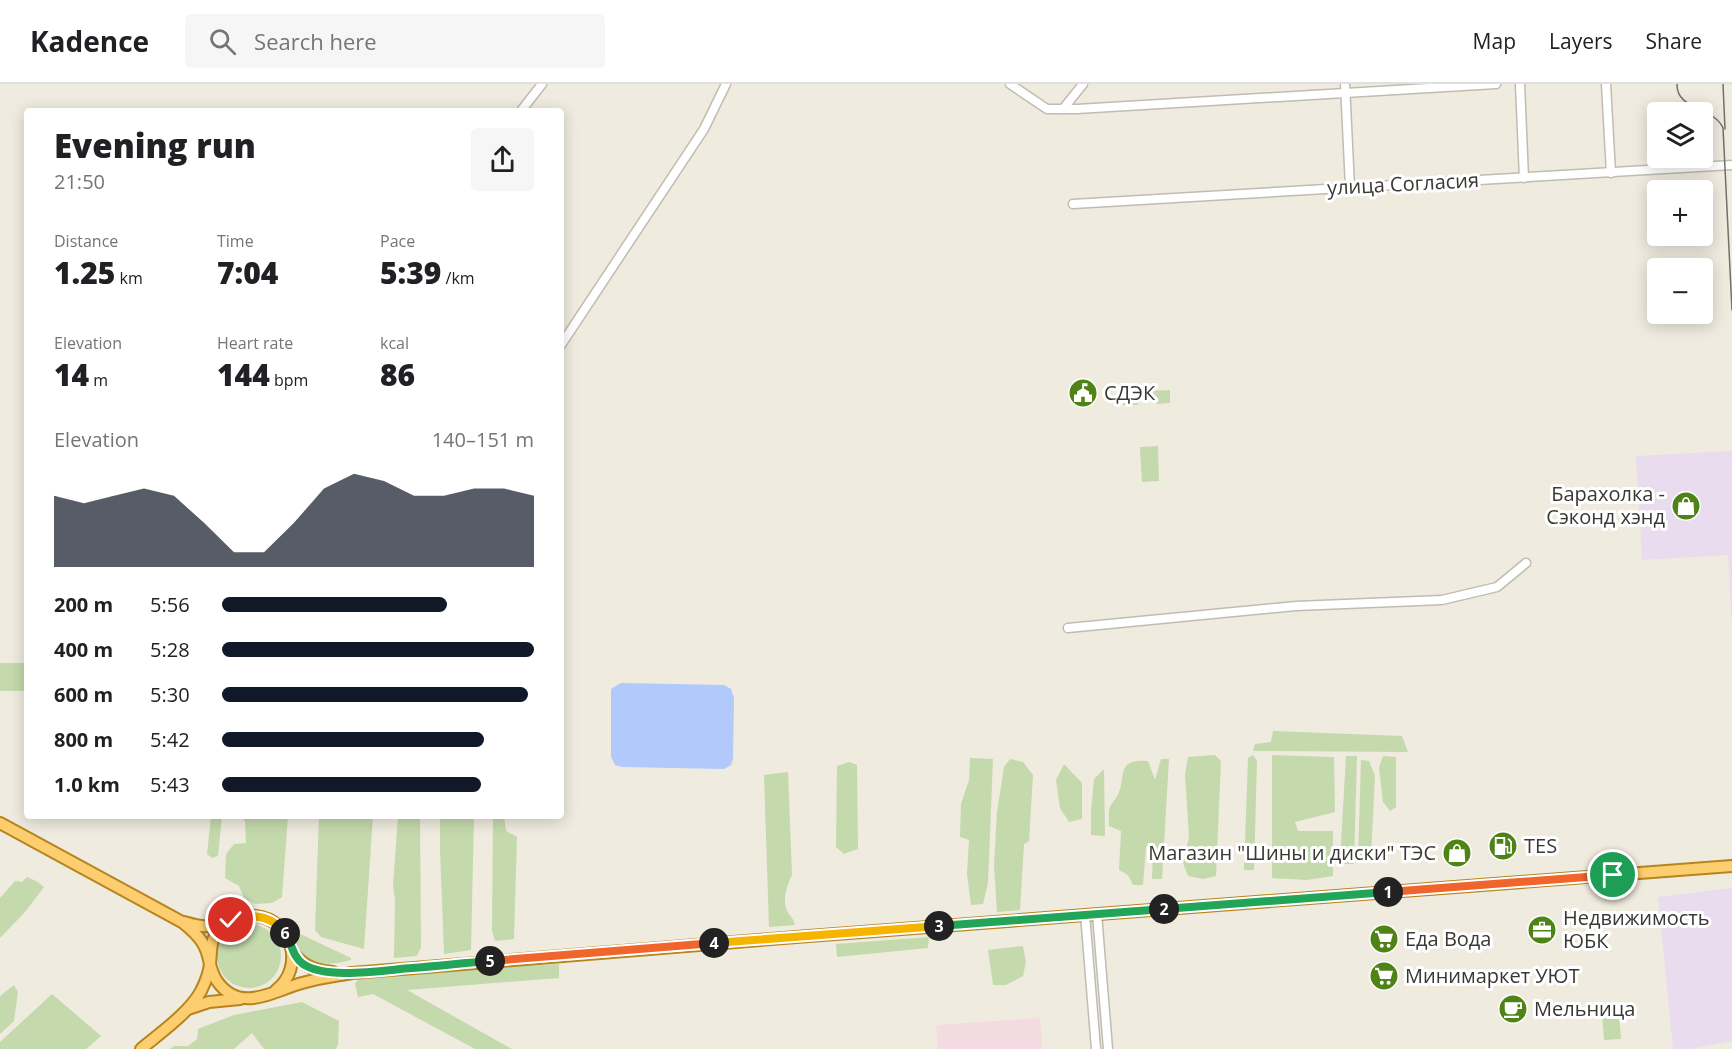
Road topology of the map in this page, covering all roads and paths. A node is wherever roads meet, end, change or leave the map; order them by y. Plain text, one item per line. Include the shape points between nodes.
1 (542, 84) edge
2 (726, 84) edge
3 (1010, 84) edge
4 (1083, 84) edge
5 (1496, 84) edge
6 (1520, 84) edge
7 (1606, 84) edge
8 (1345, 89) edge
9 (523, 108) edge
10 (1063, 109) junction
11 (1732, 165) edge
12 (1611, 173) junction
13 (1524, 178) junction
14 (1350, 187) junction
15 (1073, 204) dead end
16 (564, 340) edge
17 (1526, 563) dead end
18 (1068, 628) dead end
19 (0, 823) edge
20 (1732, 866) edge
21 (1085, 914) junction
22 (1097, 914) junction
23 (182, 922) junction
24 (226, 923) junction
25 (292, 952) junction
26 (210, 964) junction
27 (352, 973) junction
28 (274, 992) junction
29 (254, 998) junction
30 (185, 1010) junction
31 (141, 1049) edge
32 (1096, 1049) edge
33 (1108, 1049) edge

1 - 9 street
2 - 16 street via 704,129
3 - 10 street via 1047,109
4 - 10 street
5 - 8 street
6 - 13 street
7 - 12 street
8 - 10 street
8 - 14 street
11 - 12 street, улица Согласия
12 - 13 street, улица Согласия
13 - 14 street, улица Согласия
14 - 15 street, улица Согласия
17 - 18 street via 1497,587 1442,600 1296,606
19 - 23 main road
20 - 22 main road
21 - 22 main road
21 - 27 main road
21 - 32 street
22 - 33 street
23 - 24 main road via 213,927
23 - 26 main road via 206,949
24 - 25 main road via 251,915 267,919 287,936
24 - 26 main road via 212,942
25 - 27 main road via 310,967
25 - 28 main road via 289,975
26 - 29 main road via 215,979 225,990 239,997
26 - 30 main road via 200,992
27 - 28 main road
28 - 29 main road
29 - 30 main road via 218,1000
30 - 31 main road

